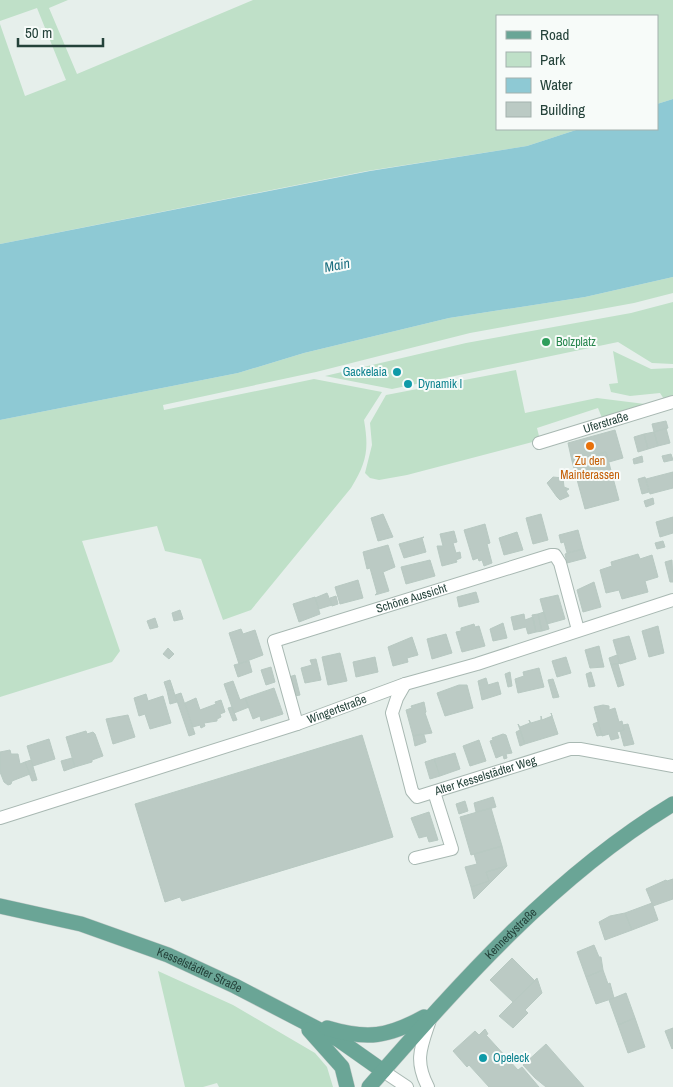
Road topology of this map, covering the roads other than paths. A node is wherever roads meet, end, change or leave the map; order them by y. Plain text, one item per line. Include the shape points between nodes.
1 (673, 402) edge
2 (539, 443) dead end
3 (673, 600) edge
4 (578, 630) junction
5 (405, 684) junction
6 (297, 724) junction
7 (673, 766) edge
8 (434, 792) junction
9 (673, 804) edge
10 (0, 818) edge
11 (415, 858) dead end
12 (0, 906) edge
13 (432, 1013) junction
14 (298, 1020) junction
15 (383, 1071) junction
16 (347, 1087) edge
17 (369, 1087) edge
18 (407, 1087) edge
19 (428, 1087) edge

1 - 2 street, Uferstraße
3 - 4 street, Wingertstraße
4 - 5 street, Wingertstraße
4 - 6 street, Schöne Aussicht via 560,563 551,554 274,641
5 - 6 street, Wingertstraße
5 - 8 street, Alter Kesselstädter Weg via 392,714 412,791 417,797
6 - 10 street, Wingertstraße
7 - 8 street, Alter Kesselstädter Weg via 570,749
8 - 11 street via 452,849
9 - 13 main road, Kennedystraße via 614,843 577,874 516,929
12 - 14 main road, Kesselstädter Straße via 105,931 168,955
13 - 14 main road via 397,1031 380,1035 342,1032
13 - 15 main road, Kennedystraße
13 - 19 street via 419,1054 419,1064
14 - 15 main road, Kesselstädter Straße via 339,1040
14 - 16 main road via 342,1067
15 - 17 main road, Kennedystraße
15 - 18 street

